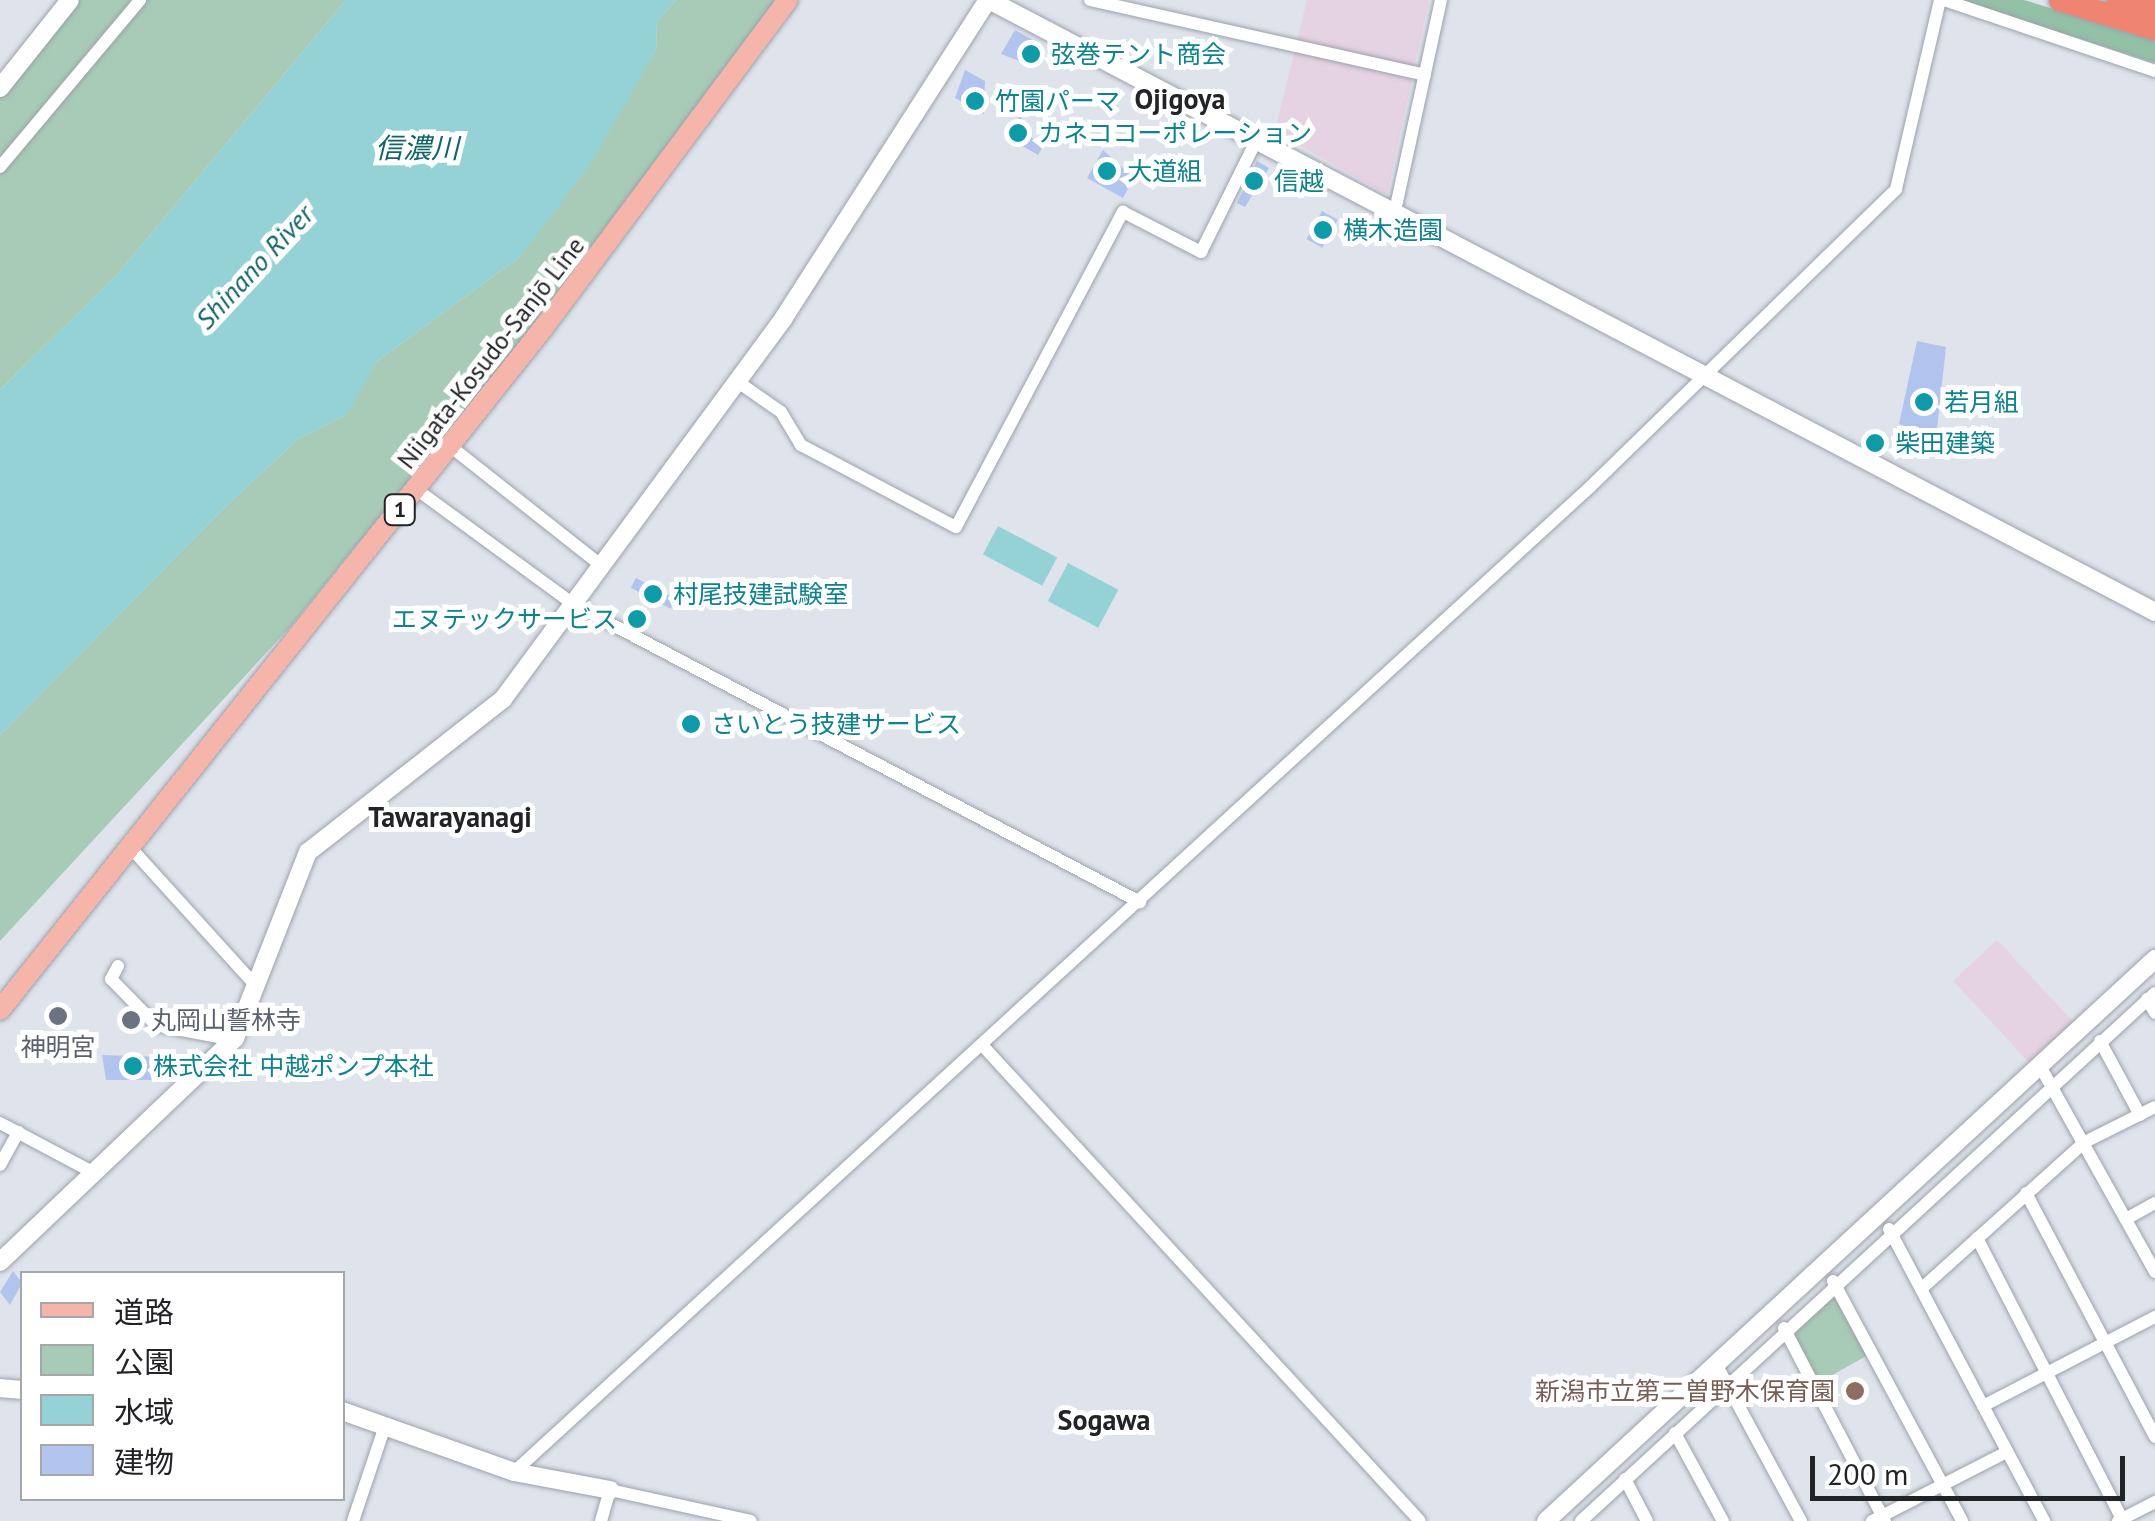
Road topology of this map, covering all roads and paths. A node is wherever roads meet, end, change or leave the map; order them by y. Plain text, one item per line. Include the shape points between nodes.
1 (70, 0) edge
2 (140, 0) edge
3 (788, 0) edge
4 (988, 0) edge
5 (1090, 0) edge
6 (1441, 0) edge
7 (1942, 0) edge
8 (2060, 0) edge
9 (2118, 0) edge
10 (2155, 11) edge
11 (2155, 29) edge
12 (2155, 71) edge
13 (1425, 75) junction
14 (0, 88) edge
15 (1257, 140) junction
16 (0, 166) edge
17 (1395, 211) junction
18 (1707, 378) junction
19 (738, 382) junction
20 (450, 446) junction
21 (416, 489) junction
22 (602, 566) junction
23 (574, 604) junction
24 (2155, 612) edge
25 (130, 847) junction
26 (1140, 902) junction
27 (2155, 959) edge
28 (118, 966) dead end
29 (257, 987) junction
30 (2151, 996) edge
31 (0, 1010) edge
32 (2155, 1012) edge
33 (232, 1040) junction
34 (2100, 1041) junction
35 (984, 1046) junction
36 (2040, 1066) junction
37 (2052, 1083) junction
38 (2155, 1107) edge
39 (2140, 1114) junction
40 (0, 1123) edge
41 (18, 1132) junction
42 (2085, 1142) junction
43 (0, 1165) edge
44 (96, 1174) junction
45 (2026, 1194) junction
46 (2155, 1204) edge
47 (2126, 1219) junction
48 (1889, 1229) junction
49 (1977, 1238) junction
50 (0, 1262) edge
51 (2155, 1272) edge
52 (1833, 1281) junction
53 (1921, 1289) junction
54 (2155, 1317) edge
55 (1784, 1328) junction
56 (2106, 1342) junction
57 (1716, 1364) junction
58 (2047, 1373) junction
59 (1726, 1380) junction
60 (1983, 1406) junction
61 (345, 1412) edge
62 (385, 1426) junction
63 (1675, 1433) junction
64 (2155, 1437) edge
65 (2007, 1452) junction
66 (514, 1472) junction
67 (1625, 1479) junction
68 (1942, 1486) junction
69 (610, 1490) junction
70 (2155, 1502) edge
71 (1880, 1519) edge
72 (2120, 1520) edge
73 (353, 1521) edge
74 (601, 1521) edge
75 (752, 1521) edge
76 (1420, 1521) edge
77 (1546, 1521) edge
78 (1581, 1521) edge
79 (1647, 1521) edge
80 (1723, 1521) edge
81 (1801, 1521) edge
82 (1962, 1521) edge
83 (2044, 1521) edge

1 - 14 street
2 - 16 street
3 - 20 main road, Niigata-Kosudo-Sanjō Line / 1
4 - 15 street
4 - 19 street
5 - 13 street
6 - 13 street
7 - 12 street
7 - 18 street via 1896,189
8 - 11 highway
9 - 10 highway
13 - 17 street
15 - 17 street
15 - 19 street via 1200,252 1123,212 956,527 801,445 781,412
17 - 18 street
18 - 24 street
18 - 26 street
19 - 22 street
20 - 21 main road, Niigata-Kosudo-Sanjō Line / 1
20 - 22 street
21 - 23 street
21 - 25 main road, Niigata-Kosudo-Sanjō Line / 1
22 - 23 street
23 - 26 street
23 - 29 street via 492,710 308,852
25 - 29 street
25 - 31 main road, Niigata-Kosudo-Sanjō Line / 1
26 - 35 street
27 - 36 street
28 - 33 street via 111,979 156,1025
29 - 33 street
30 - 32 street
30 - 34 street
33 - 44 street
34 - 37 street
34 - 39 street
35 - 66 street
35 - 76 street
36 - 37 street
36 - 57 street
37 - 42 street
37 - 48 street
38 - 39 street
39 - 42 street
40 - 41 street
41 - 43 street
41 - 44 street
42 - 45 street
42 - 47 street
44 - 50 street
45 - 49 street
45 - 56 street
46 - 47 street
47 - 51 street
48 - 52 street
48 - 53 street
49 - 53 street
49 - 58 street
52 - 55 street
52 - 68 street
53 - 60 street
54 - 56 street
55 - 59 street
55 - 71 street
56 - 58 street
56 - 64 street
57 - 59 street
57 - 77 street
58 - 60 street
58 - 72 street
59 - 63 street
59 - 81 street
60 - 65 street
61 - 62 street
62 - 66 street
62 - 73 street
63 - 67 street
63 - 80 street
65 - 68 street
65 - 83 street
66 - 69 street
67 - 78 street
67 - 79 street
68 - 71 street
68 - 82 street
69 - 74 street
69 - 75 street
70 - 72 street

